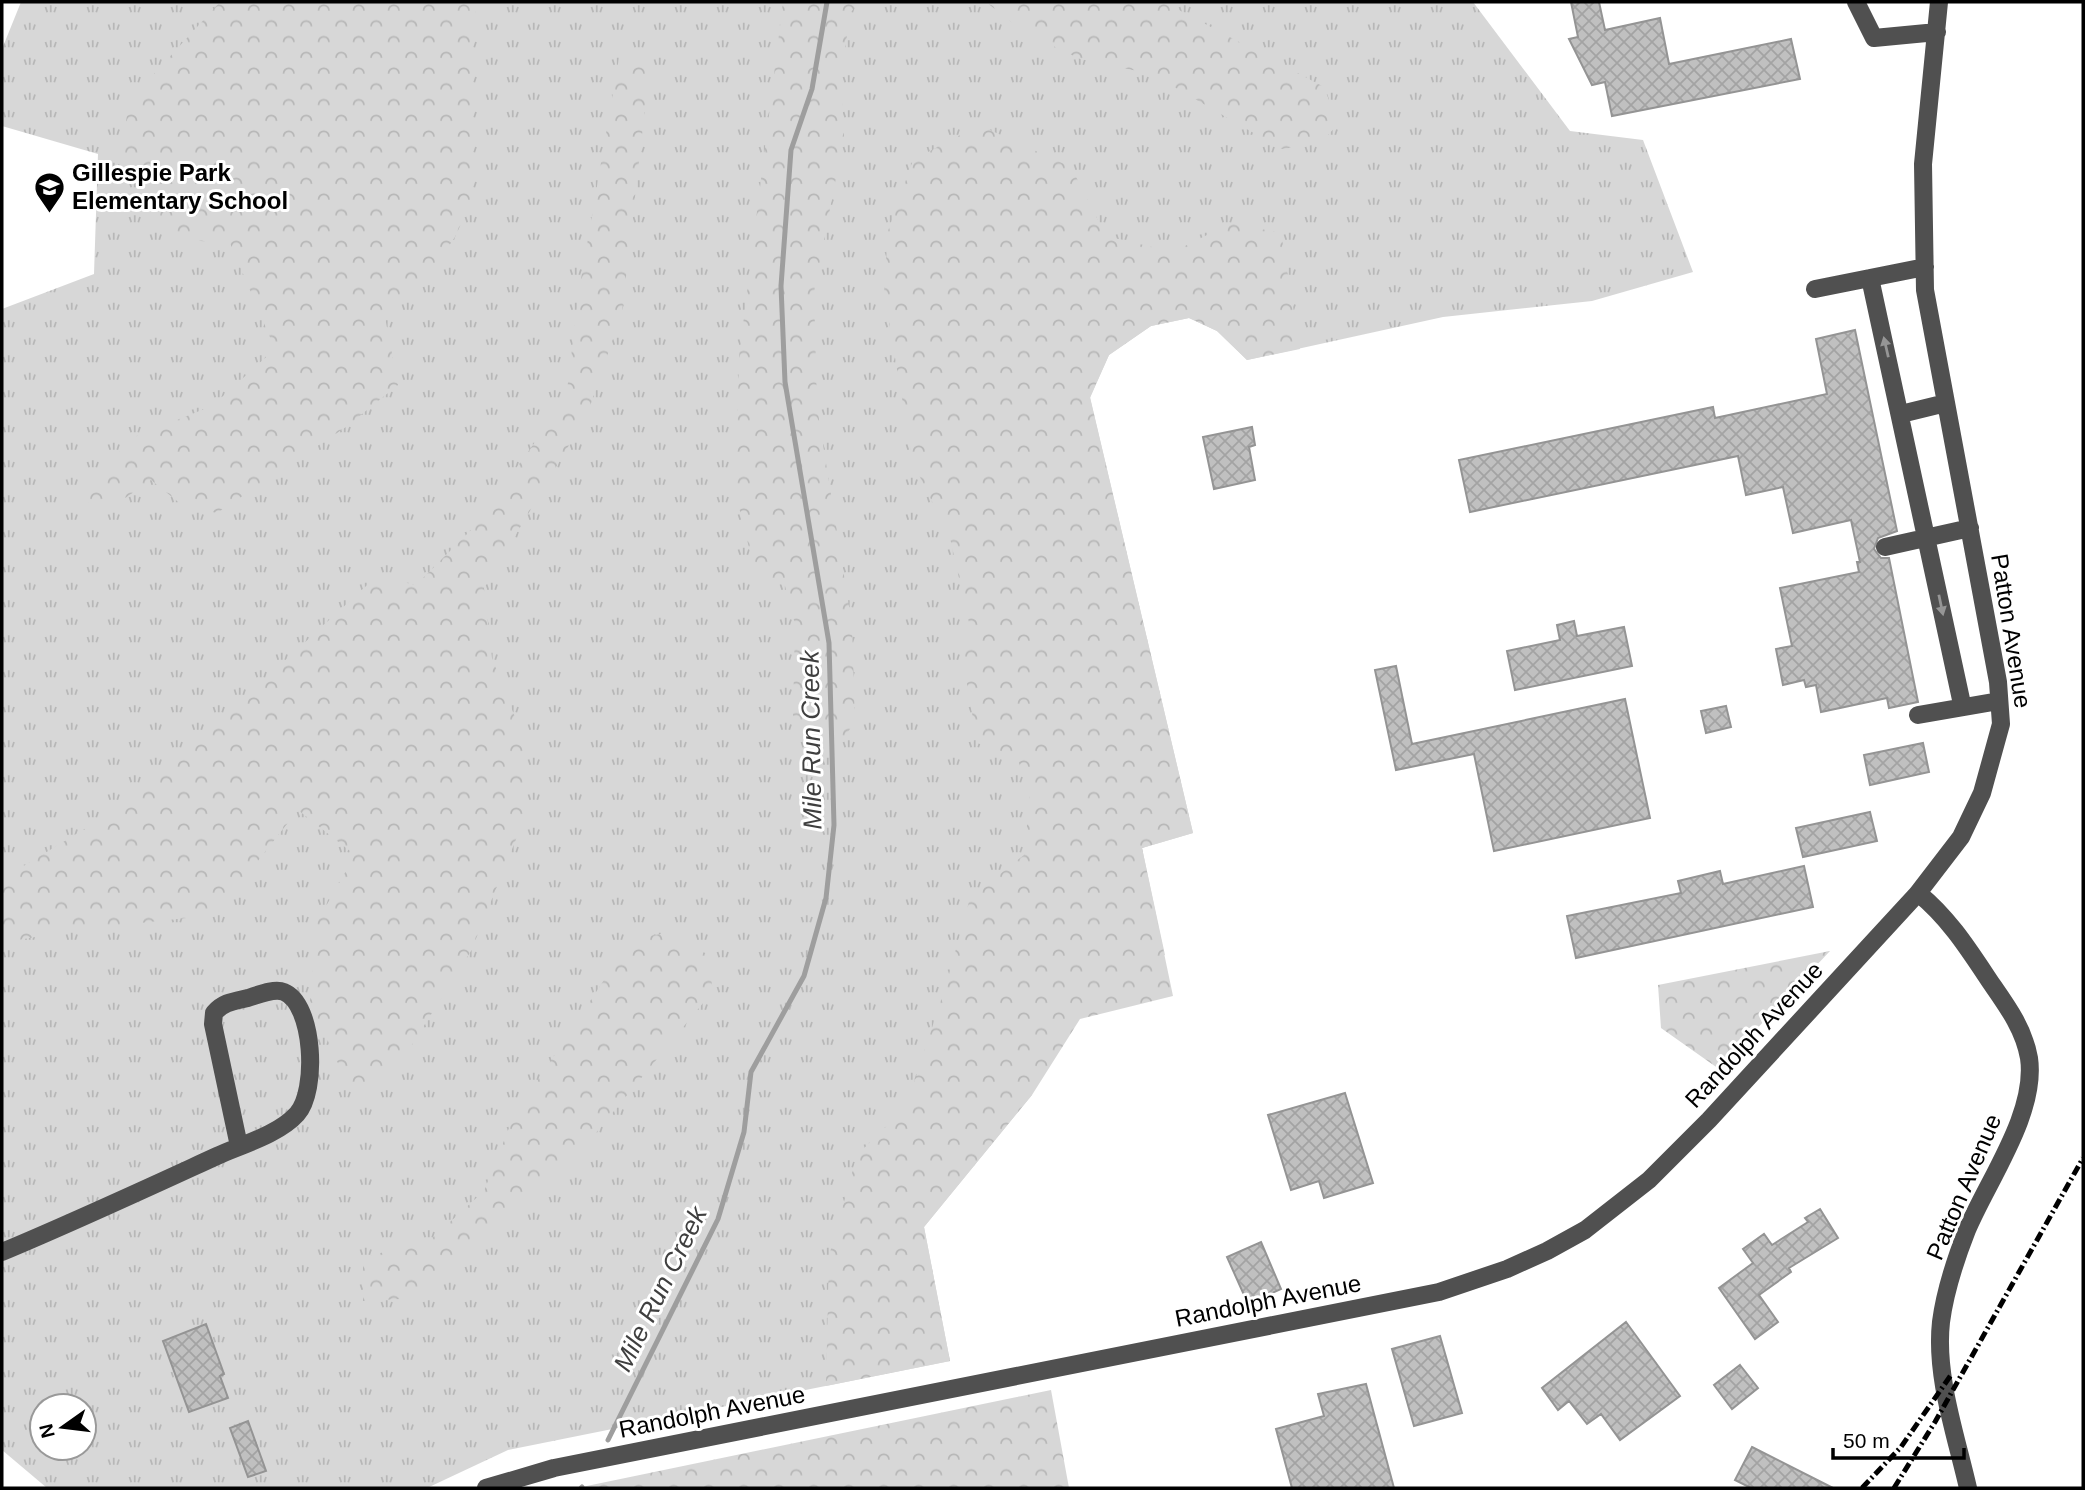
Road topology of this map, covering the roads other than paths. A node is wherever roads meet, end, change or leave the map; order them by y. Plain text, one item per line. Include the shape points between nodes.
1 (1856, 2) edge
2 (1939, 2) edge
3 (1937, 32) junction
4 (1925, 267) junction
5 (1870, 278) junction
6 (1815, 289) dead end
7 (1946, 403) junction
8 (1901, 414) junction
9 (1970, 528) junction
10 (1927, 538) junction
11 (1885, 547) dead end
12 (1999, 701) junction
13 (1962, 704) junction
14 (1918, 715) dead end
15 (1918, 893) junction
16 (239, 1146) junction
17 (2, 1252) edge
18 (486, 1488) edge
19 (1968, 1488) edge

1 - 3 street via 1874,38
2 - 3 street, Patton Avenue
3 - 4 street, Patton Avenue via 1923,164
4 - 5 street
4 - 7 street, Patton Avenue via 1925,290
5 - 6 street
8 -> 5 street
7 - 8 street
7 - 9 street, Patton Avenue
8 - 10 street
9 - 10 street
9 - 12 street, Patton Avenue
10 - 11 street
10 -> 13 street
12 - 13 street
12 - 15 street, Patton Avenue via 2001,724 1982,793 1961,837
13 - 14 street
15 - 18 street, Randolph Avenue via 1649,1180 1585,1230 1507,1269 1439,1292 554,1468
15 - 19 street, Patton Avenue via 1942,912 1974,957 2020,1028 2029,1059 2027,1099 1967,1231 1941,1320 1942,1363
16 - 16 street via 288,1121 306,1098 313,1066 308,1039 298,1009 280,990 226,1003 215,1013 213,1024
16 - 17 street

